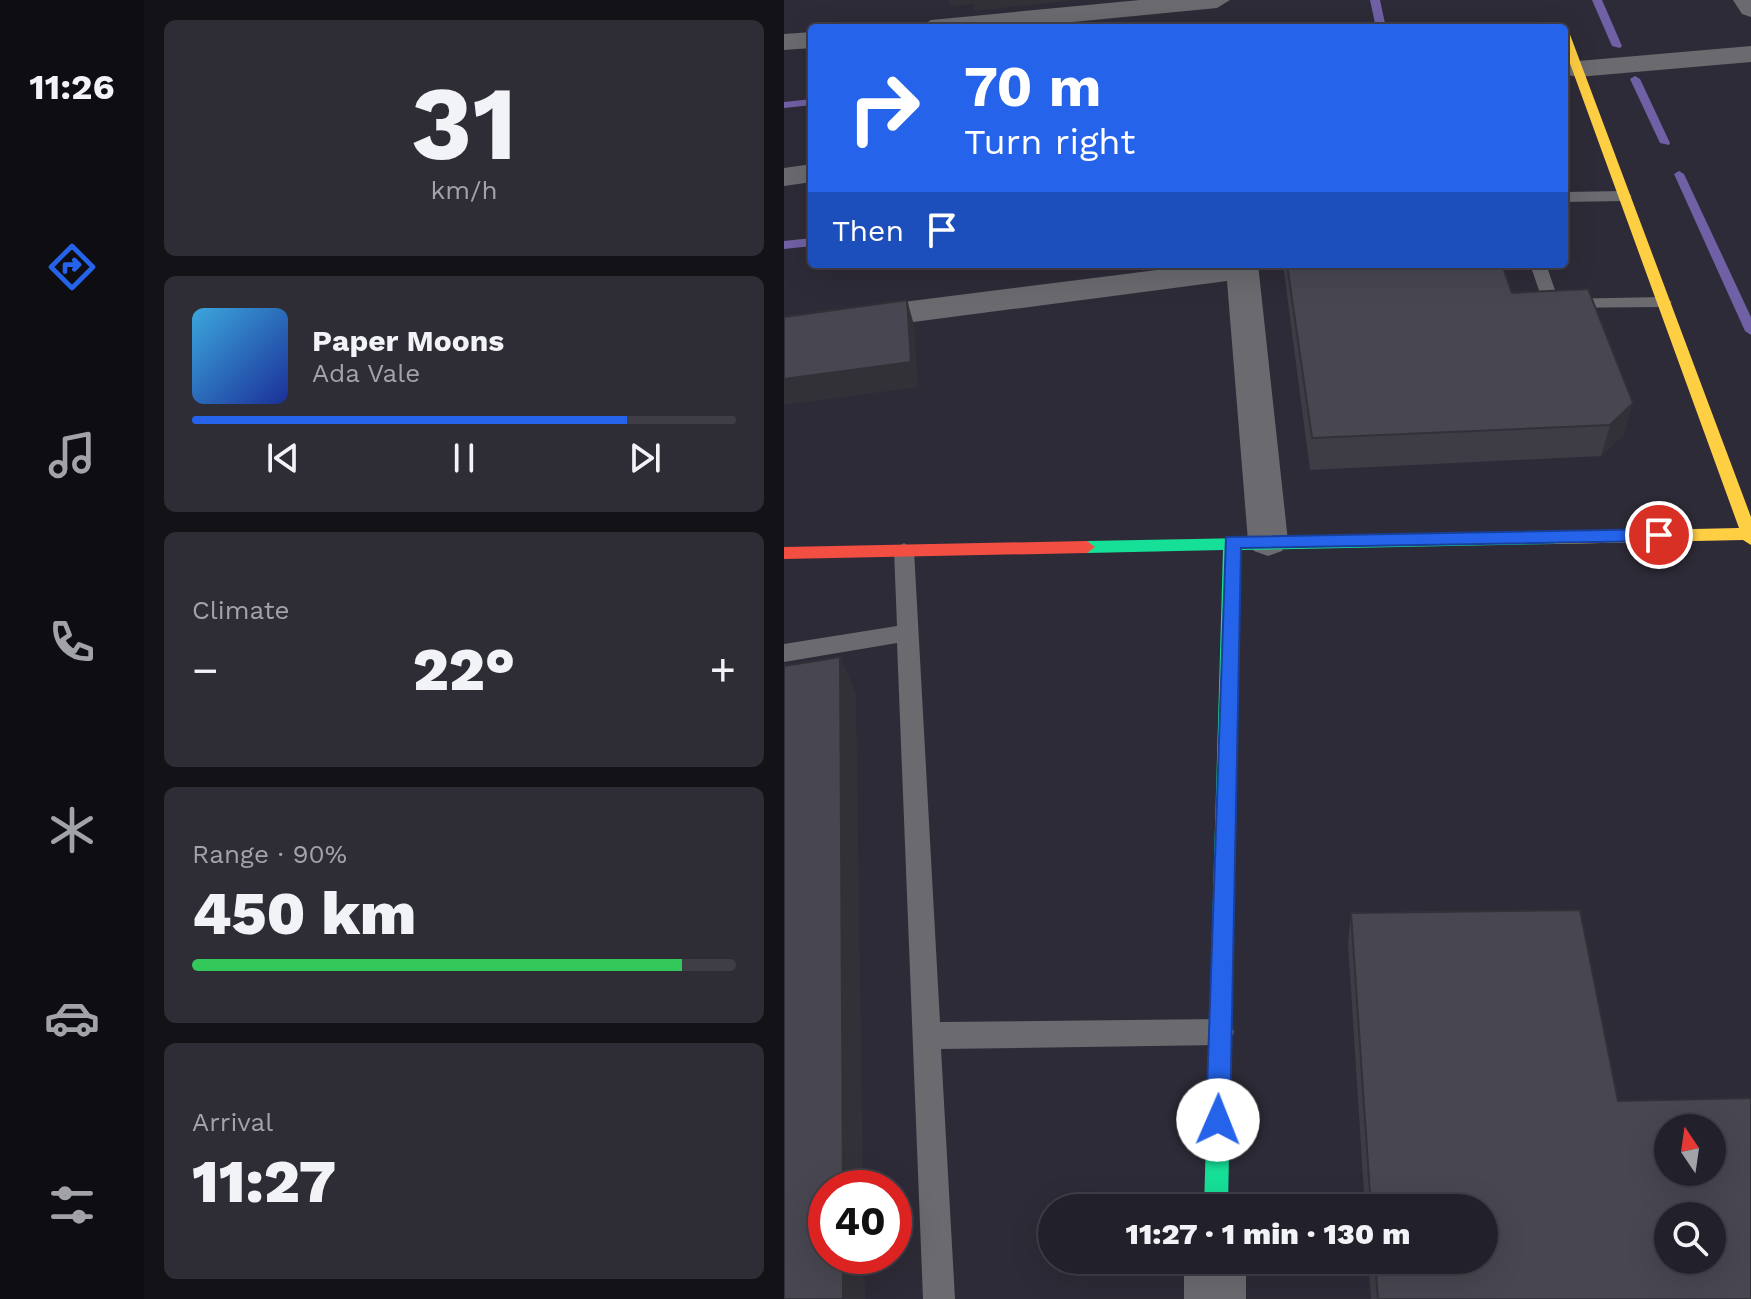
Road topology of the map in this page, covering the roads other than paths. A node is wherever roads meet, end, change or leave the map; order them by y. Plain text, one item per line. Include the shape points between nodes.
1 (1217, 0) edge
2 (1746, 0) edge
3 (1090, 6) edge
4 (1751, 9) edge
5 (960, 24) edge
6 (1220, 24) edge
7 (808, 40) edge
8 (784, 42) edge
9 (1568, 43) edge
10 (1751, 54) edge
11 (1578, 69) junction
12 (808, 174) edge
13 (784, 177) edge
14 (1624, 196) junction
15 (1568, 197) edge
16 (1234, 268) edge
17 (1242, 268) edge
18 (1539, 268) edge
19 (1664, 302) junction
20 (784, 328) edge
21 (1750, 535) edge
22 (1250, 541) junction
23 (904, 550) junction
24 (784, 553) edge
25 (906, 633) junction
26 (784, 653) edge
27 (1220, 1032) junction
28 (926, 1036) junction
29 (1216, 1194) edge
30 (1215, 1274) edge
31 (939, 1299) edge
32 (1215, 1299) edge

1 - 3 street
1 - 6 street
2 - 4 street
3 - 5 street
7 - 8 street
9 - 11 street
10 - 11 street
11 - 14 street
12 - 13 street
14 - 15 lane
14 - 19 street
16 - 20 street
17 - 22 street
18 - 19 lane via 1551,304
19 - 21 street
21 - 22 street
22 - 23 street
22 - 27 street
23 - 24 street
23 - 25 lane
25 - 26 lane
25 - 28 lane
27 - 28 lane
27 - 29 street
28 - 31 lane
30 - 32 street

